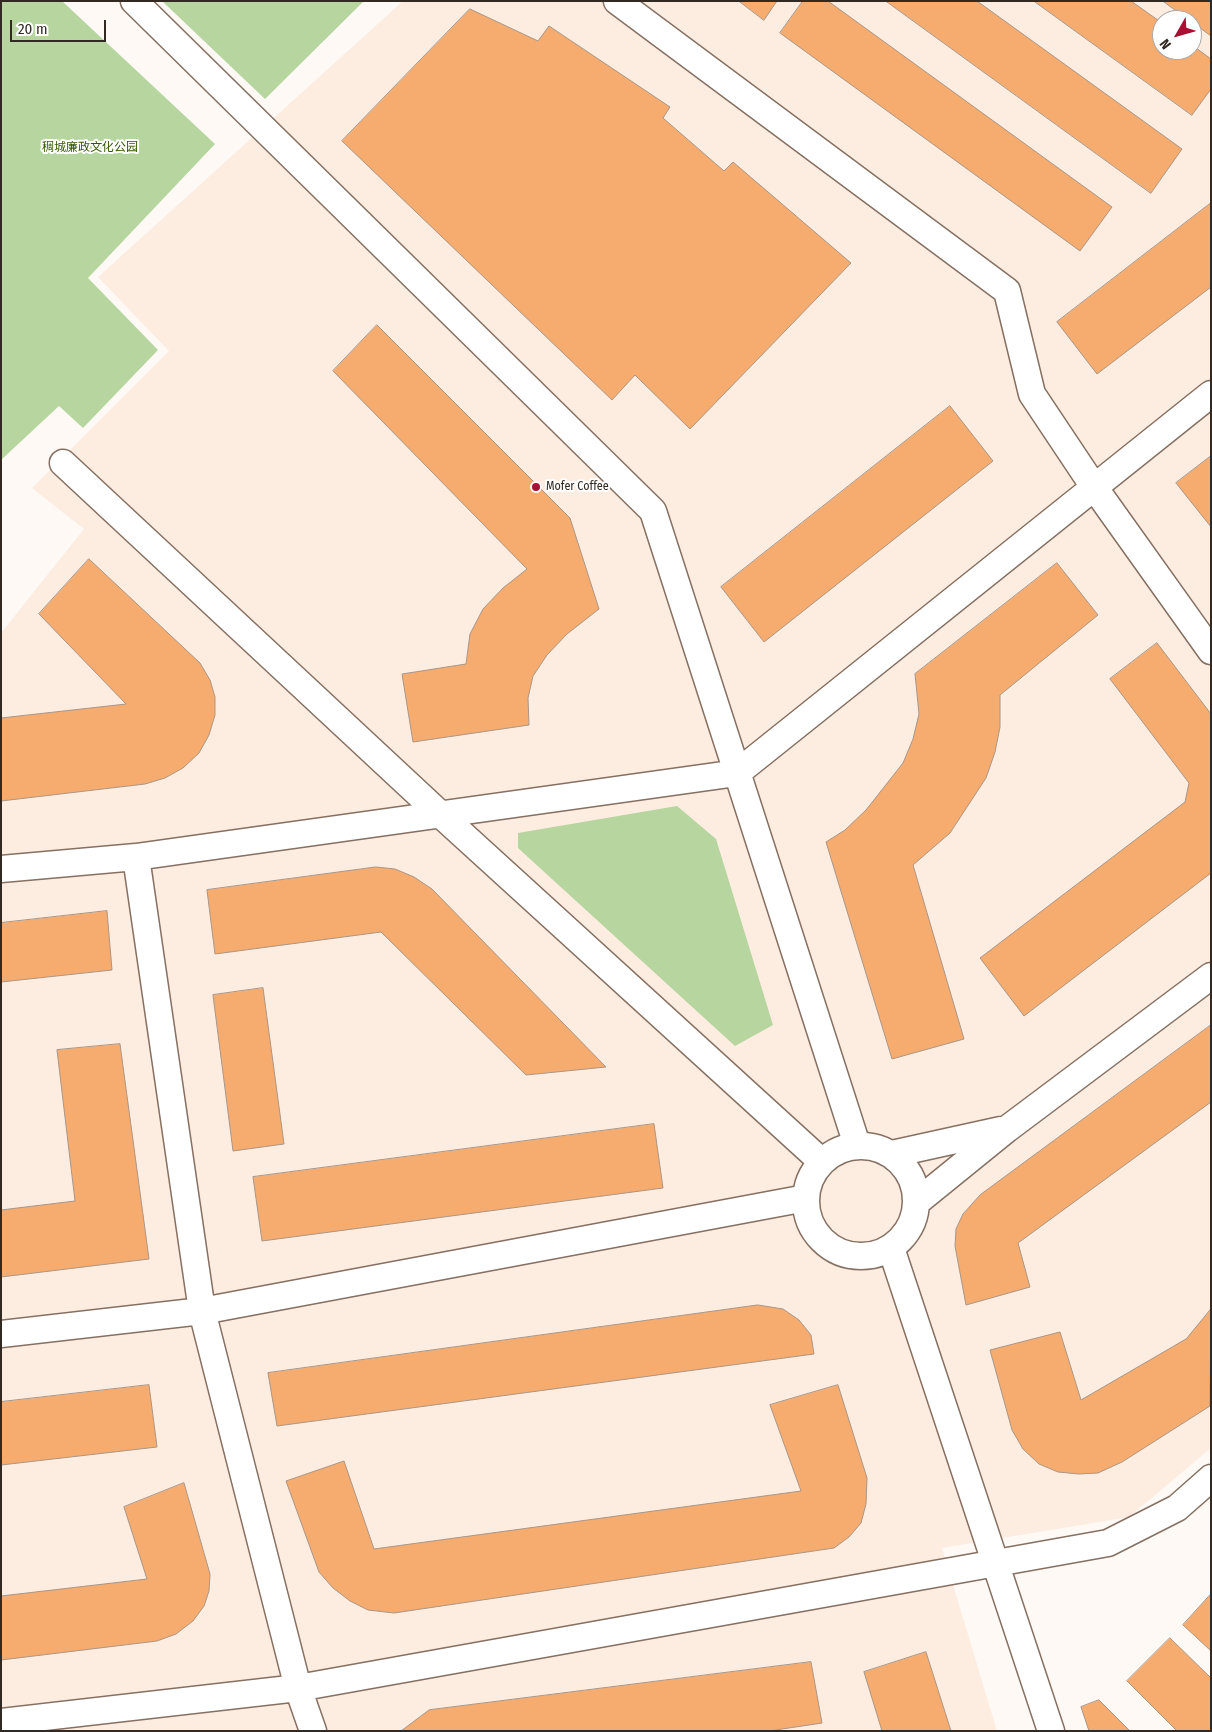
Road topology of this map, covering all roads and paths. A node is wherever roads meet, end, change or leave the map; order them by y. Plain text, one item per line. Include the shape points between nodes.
1 (134, 1) edge
2 (617, 1) edge
3 (1211, 394) edge
4 (63, 463) dead end
5 (1094, 487) junction
6 (1211, 651) edge
7 (737, 772) junction
8 (440, 814) junction
9 (136, 857) junction
10 (1, 869) edge
11 (1211, 976) edge
12 (1007, 1129) junction
13 (857, 1145) junction
14 (892, 1154) junction
15 (821, 1161) junction
16 (806, 1198) junction
17 (917, 1202) junction
18 (891, 1248) junction
19 (202, 1311) junction
20 (1, 1334) edge
21 (1211, 1478) edge
22 (997, 1564) junction
23 (298, 1688) junction
24 (1, 1722) edge
25 (313, 1731) edge
26 (1051, 1731) edge

1 - 7 street via 653,511
2 - 5 street via 1007,291 1032,394
3 - 5 street
4 - 8 street
5 - 6 street
5 - 7 street
7 - 8 street
7 - 13 street
8 - 9 street
8 - 15 street
9 - 10 street
9 - 19 street
11 - 12 street
12 - 14 street
12 - 17 street
13 - 14 street via 875,1147
13 - 15 street via 844,1147
14 - 17 street via 906,1167 914,1184
15 - 16 street via 813,1172
16 - 18 street via 807,1215 826,1244 858,1256 875,1255
16 - 19 street
17 - 18 street via 914,1220 905,1236
18 - 22 street
19 - 20 street
19 - 23 street
21 - 22 street via 1177,1508 1108,1543
22 - 23 street
22 - 26 street
23 - 24 street
23 - 25 street

